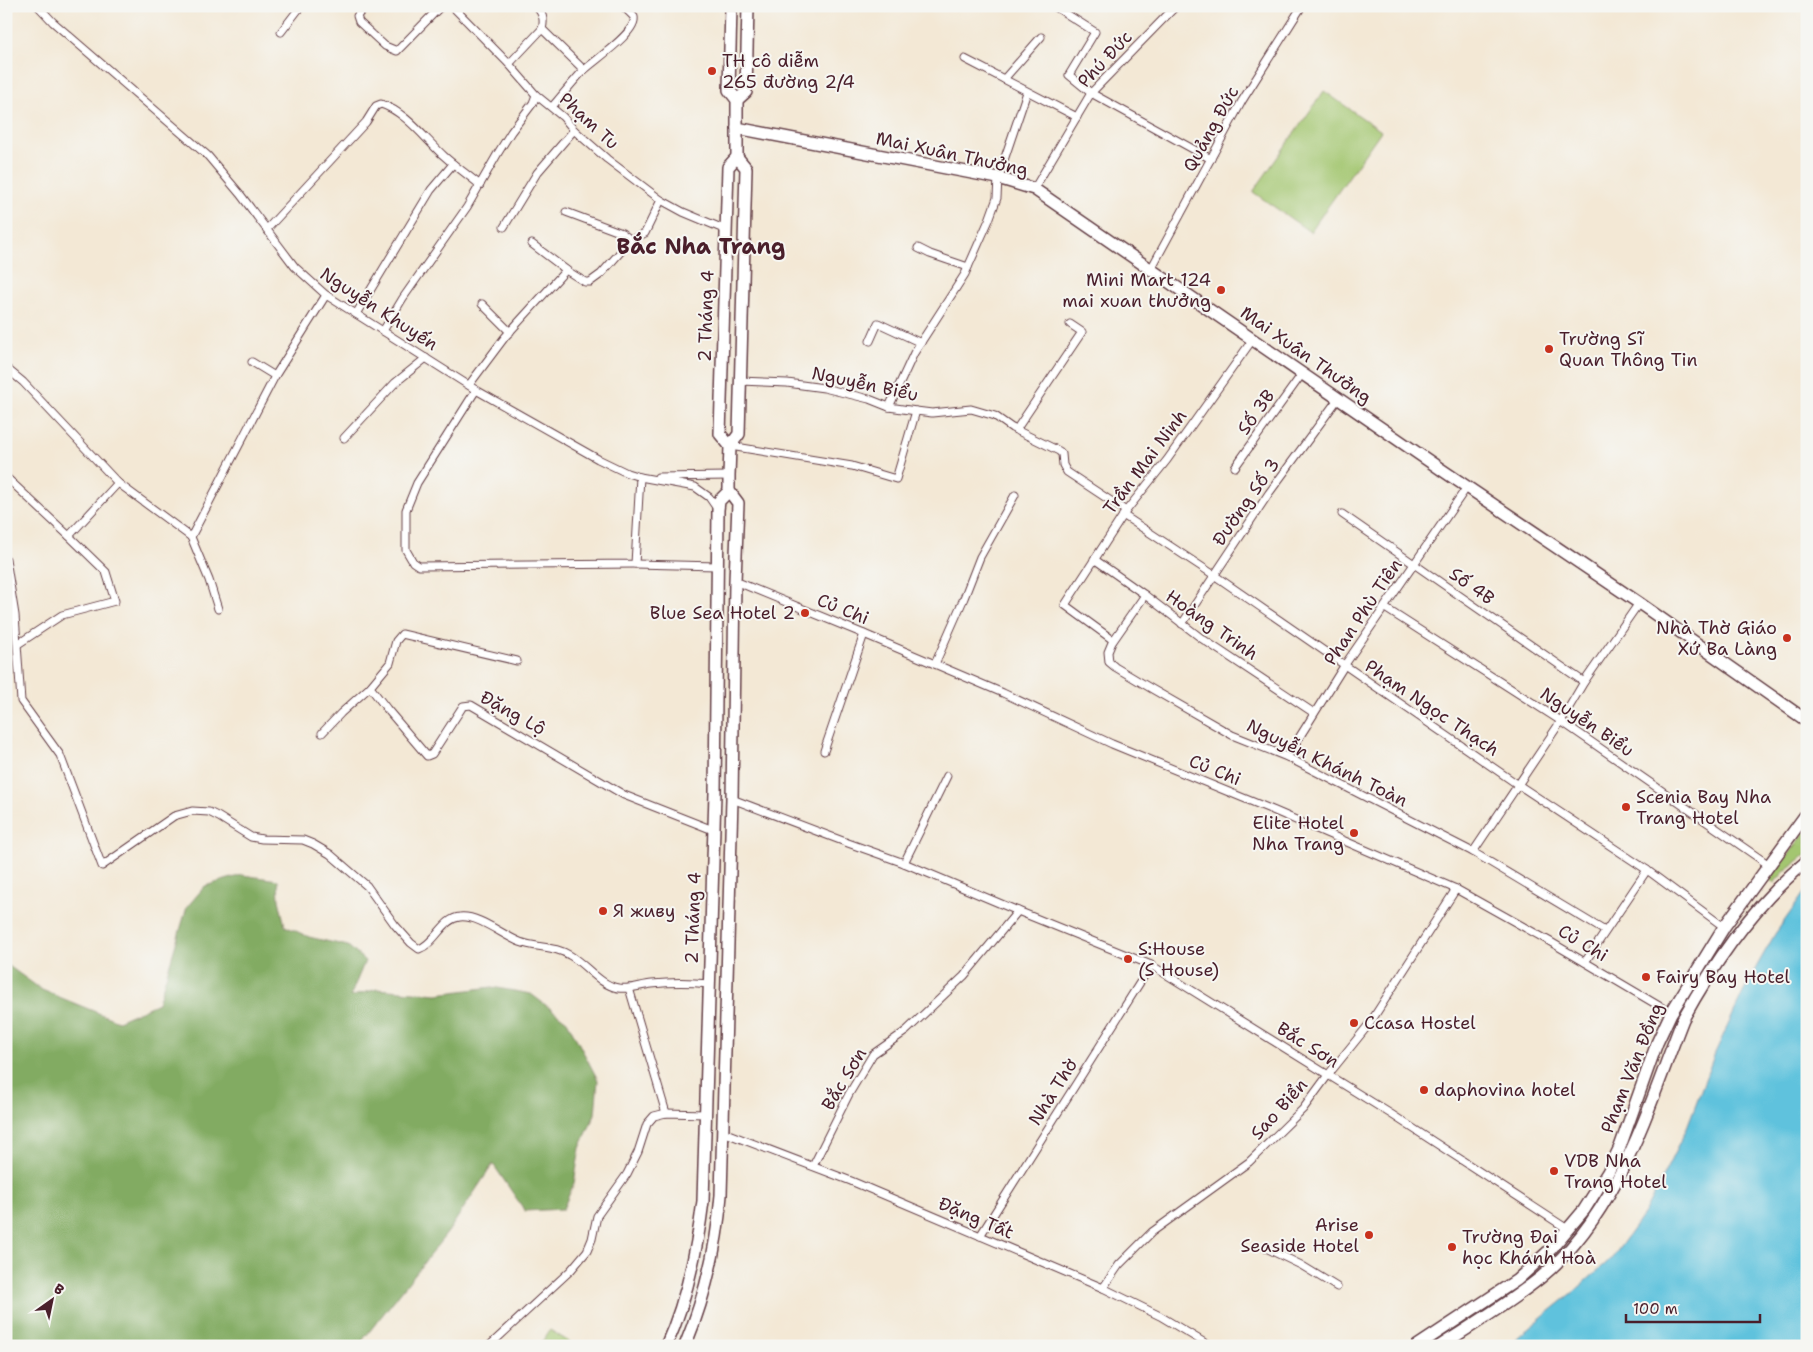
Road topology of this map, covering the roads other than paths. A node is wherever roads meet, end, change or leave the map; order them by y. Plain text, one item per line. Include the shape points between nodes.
1 (38, 6) edge
2 (301, 6) edge
3 (366, 6) edge
4 (441, 6) edge
5 (452, 6) edge
6 (536, 6) edge
7 (623, 6) edge
8 (730, 6) edge
9 (748, 6) edge
10 (1054, 6) edge
11 (1176, 6) edge
12 (1302, 6) edge
13 (542, 28) junction
14 (281, 32) dead end
15 (1041, 37) dead end
16 (965, 58) dead end
17 (509, 64) junction
18 (584, 70) junction
19 (1004, 79) junction
20 (1027, 92) junction
21 (1091, 93) junction
22 (536, 95) junction
23 (737, 100) junction
24 (552, 107) junction
25 (1077, 117) junction
26 (737, 128) junction
27 (574, 130) junction
28 (737, 157) junction
29 (1211, 159) junction
30 (452, 164) junction
31 (998, 178) junction
32 (480, 185) junction
33 (1034, 189) junction
34 (661, 200) junction
35 (566, 212) dead end
36 (504, 227) dead end
37 (267, 229) junction
38 (726, 230) junction
39 (631, 240) junction
40 (532, 244) dead end
41 (918, 248) dead end
42 (968, 267) junction
43 (1151, 269) junction
44 (566, 270) junction
45 (326, 295) junction
46 (482, 304) dead end
47 (356, 314) junction
48 (1070, 324) dead end
49 (383, 331) junction
50 (510, 332) junction
51 (1252, 339) junction
52 (870, 341) dead end
53 (921, 343) junction
54 (426, 358) junction
55 (252, 362) dead end
56 (6, 368) edge
57 (1302, 374) junction
58 (275, 376) junction
59 (740, 381) junction
60 (469, 385) junction
61 (476, 390) junction
62 (1338, 399) junction
63 (889, 407) junction
64 (916, 411) junction
65 (1016, 430) junction
66 (344, 438) dead end
67 (730, 446) junction
68 (1235, 467) dead end
69 (729, 476) junction
70 (6, 477) edge
71 (640, 477) junction
72 (118, 483) junction
73 (1467, 487) junction
74 (729, 491) junction
75 (1015, 495) dead end
76 (718, 510) junction
77 (1125, 513) junction
78 (1342, 514) dead end
79 (69, 536) junction
80 (191, 537) junction
81 (1094, 558) junction
82 (6, 559) edge
83 (635, 564) junction
84 (1414, 564) junction
85 (717, 566) junction
86 (1214, 575) junction
87 (735, 581) junction
88 (1145, 595) junction
89 (1639, 603) junction
90 (1385, 608) junction
91 (218, 609) dead end
92 (1182, 624) junction
93 (864, 634) junction
94 (1113, 641) junction
95 (18, 644) junction
96 (517, 661) dead end
97 (935, 664) junction
98 (1344, 666) junction
99 (1584, 682) junction
100 (370, 687) junction
101 (1314, 713) junction
102 (1561, 721) junction
103 (1807, 721) edge
104 (322, 734) dead end
105 (824, 751) dead end
106 (1287, 757) junction
107 (947, 776) dead end
108 (1517, 784) junction
109 (715, 793) junction
110 (732, 799) junction
111 (1807, 812) edge
112 (713, 830) junction
113 (1473, 852) junction
114 (904, 862) junction
115 (1807, 862) edge
116 (1769, 865) junction
117 (1647, 870) junction
118 (1456, 888) junction
119 (1018, 911) junction
120 (1724, 927) junction
121 (1605, 931) junction
122 (1585, 962) junction
123 (1152, 964) junction
124 (709, 984) junction
125 (629, 988) junction
126 (1671, 1013) junction
127 (1683, 1019) junction
128 (1328, 1075) junction
129 (666, 1113) junction
130 (705, 1114) junction
131 (706, 1132) junction
132 (723, 1132) junction
133 (813, 1166) junction
134 (1568, 1230) junction
135 (980, 1236) junction
136 (1580, 1237) junction
137 (1264, 1247) dead end
138 (1103, 1288) junction
139 (1337, 1288) dead end
140 (488, 1346) edge
141 (666, 1346) edge
142 (685, 1346) edge
143 (1210, 1346) edge
144 (1418, 1346) edge
145 (1440, 1346) edge

1 - 37 street, Nguyễn Khuyến via 52,22 208,156
2 - 14 street
3 - 4 street via 357,16 359,22 385,46 397,51
5 - 17 street, Phạm Tu
6 - 13 street via 542,14
7 - 18 street via 634,17 634,24
8 - 23 main road, 2 Tháng 4 via 729,90
9 - 23 main road, 2 Tháng 4 via 746,92
10 - 21 street via 1095,32 1069,75
11 - 21 street, Phú Đức
12 - 29 street, Quảng Đức via 1242,101
13 - 17 street
13 - 18 street
15 - 19 street
16 - 19 street
17 - 22 street, Phạm Tu
18 - 24 street
19 - 20 street
20 - 25 street
20 - 31 street
21 - 25 street, Phú Đức
21 - 29 street
22 - 24 street, Phạm Tu
22 - 32 street
23 - 26 main road, 2 Tháng 4
24 - 27 street, Phạm Tu
25 - 33 street, Phú Đức
26 - 28 main road, 2 Tháng 4
26 - 31 main road, Mai Xuân Thưởng
27 - 34 street, Phạm Tu
27 - 36 street via 537,173
28 - 38 main road, 2 Tháng 4 via 728,167
28 - 59 main road, 2 Tháng 4 via 746,168
29 - 43 street, Quảng Đức
30 - 32 street
30 - 37 street via 406,120 381,104
30 - 47 street via 431,190
31 - 33 main road, Mai Xuân Thưởng
31 - 42 street via 997,198
32 - 49 street
33 - 43 main road, Mai Xuân Thưởng
34 - 38 street, Phạm Tu
34 - 39 street via 645,234
35 - 39 street via 622,233
37 - 45 street, Nguyễn Khuyến via 296,267
38 - 67 main road, 2 Tháng 4 via 720,434
39 - 44 street via 590,282
40 - 44 street
41 - 42 street
42 - 53 street
43 - 51 main road, Mai Xuân Thưởng
44 - 50 street
45 - 47 street, Nguyễn Khuyến
45 - 58 street
46 - 50 street
47 - 49 street, Nguyễn Khuyến
48 - 65 street via 1082,332
49 - 54 street, Nguyễn Khuyến
50 - 60 street
51 - 57 main road, Mai Xuân Thưởng
51 - 77 street, Trần Mai Ninh via 1167,460
52 - 53 street via 878,323
53 - 63 street
54 - 60 street, Nguyễn Khuyến
54 - 66 street via 395,383
55 - 58 street
56 - 72 street
57 - 62 main road, Mai Xuân Thưởng
57 - 68 street, Số 3B
58 - 80 street
59 - 63 street, Nguyễn Biểu via 817,387
59 - 67 main road, 2 Tháng 4 via 739,434
60 - 61 street, Nguyễn Khuyến
61 - 71 street, Nguyễn Khuyến via 598,459
61 - 83 street via 410,499 406,510 406,550 413,562 419,566
62 - 73 main road, Mai Xuân Thưởng
62 - 86 street, Đường Số 3
63 - 64 street, Nguyễn Biểu
64 - 65 street, Nguyễn Biểu via 932,413 971,409 995,416
64 - 67 street via 896,479 852,466
65 - 77 street, Nguyễn Biểu via 1059,451 1067,472
67 - 69 main road, 2 Tháng 4
69 - 71 street, Nguyễn Khuyến
69 - 74 main road, 2 Tháng 4
70 - 79 street
71 - 76 street, Nguyễn Khuyến via 695,488 709,496
71 - 83 street
72 - 79 street
72 - 80 street
73 - 84 street, Phan Phù Tiên
73 - 89 main road, Mai Xuân Thưởng
74 - 76 main road, 2 Tháng 4 via 719,501
74 - 87 main road, 2 Tháng 4 via 738,503
75 - 97 street via 980,558
76 - 85 main road, 2 Tháng 4
77 - 81 street, Trần Mai Ninh
77 - 86 street, Phạm Ngọc Thạch
78 - 84 street, Số 4B
79 - 95 street via 106,572 115,601 62,615
80 - 91 street
81 - 88 street, Hoàng Trinh
81 - 94 street, Trần Mai Ninh via 1065,605
82 - 95 street
83 - 85 street
84 - 90 street, Phan Phù Tiên
84 - 99 street, Số 4B
85 - 109 main road, 2 Tháng 4
86 - 92 street, Đường Số 3
86 - 98 street, Phạm Ngọc Thạch
87 - 93 street, Củ Chi
87 - 110 main road, 2 Tháng 4
88 - 92 street, Hoàng Trinh
88 - 94 street
89 - 99 street
89 - 103 main road, Mai Xuân Thưởng
90 - 98 street, Phan Phù Tiên
90 - 102 street, Nguyễn Biểu
92 - 101 street, Hoàng Trinh
93 - 97 street, Củ Chi
93 - 105 street
94 - 106 street, Nguyễn Khánh Toàn via 1108,656 1115,667 1232,735
95 - 125 street via 22,700 60,755 102,866 174,816 192,811 209,812 251,837 303,840 325,851 367,886 395,925 419,949 449,921 468,917 519,942 566,953 606,983 616,988
96 - 100 street via 402,634 396,641 390,663
97 - 118 street, Củ Chi via 1112,744
98 - 101 street, Phan Phù Tiên
98 - 108 street, Phạm Ngọc Thạch
99 - 102 street
100 - 104 street
100 - 112 street, Đặng Lộ via 427,756 432,754 463,706 470,705 624,795
101 - 106 street, Phan Phù Tiên
102 - 108 street
102 - 116 street, Nguyễn Biểu
106 - 113 street, Nguyễn Khánh Toàn
107 - 114 street
108 - 113 street
108 - 117 street, Phạm Ngọc Thạch
109 - 110 main road
109 - 112 main road, 2 Tháng 4
110 - 114 street, Bắc Sơn
110 - 132 main road, 2 Tháng 4
111 - 116 main road, Phạm Văn Đồng
112 - 124 main road, 2 Tháng 4
113 - 121 street, Nguyễn Khánh Toàn
114 - 119 street, Bắc Sơn
115 - 127 main road, Phạm Văn Đồng via 1781,884 1737,936
116 - 120 main road, Phạm Văn Đồng
117 - 120 street, Phạm Ngọc Thạch
117 - 121 street
118 - 122 street, Củ Chi
118 - 128 street, Sao Biển via 1370,1023
119 - 123 street, Bắc Sơn
119 - 133 street, Bắc Sơn via 964,976 906,1031 873,1054
120 - 126 main road, Phạm Văn Đồng
121 - 122 street
122 - 126 street, Củ Chi
123 - 128 street, Bắc Sơn
123 - 135 street, Nhà Thờ
124 - 125 street via 666,983
124 - 130 main road, 2 Tháng 4
125 - 129 street
126 - 127 main road
126 - 134 main road, Phạm Văn Đồng via 1608,1172
127 - 136 main road, Phạm Văn Đồng via 1631,1152 1608,1196
128 - 134 street, Bắc Sơn
128 - 138 street, Sao Biển via 1303,1109 1264,1149 1152,1232 1119,1265
129 - 130 street
129 - 140 street via 654,1116 648,1124 627,1174 597,1216 592,1239 582,1258
130 - 131 main road, 2 Tháng 4
131 - 132 main road
131 - 141 main road, 2 Tháng 4 via 698,1242 676,1324
132 - 133 street, Đặng Tất
132 - 142 main road, 2 Tháng 4 via 718,1227 704,1294
133 - 135 street, Đặng Tất
134 - 136 main road
134 - 144 main road, Phạm Văn Đồng via 1517,1280
135 - 138 street, Đặng Tất
136 - 145 main road, Phạm Văn Đồng via 1541,1277
137 - 139 street
138 - 143 street, Đặng Tất via 1160,1316

